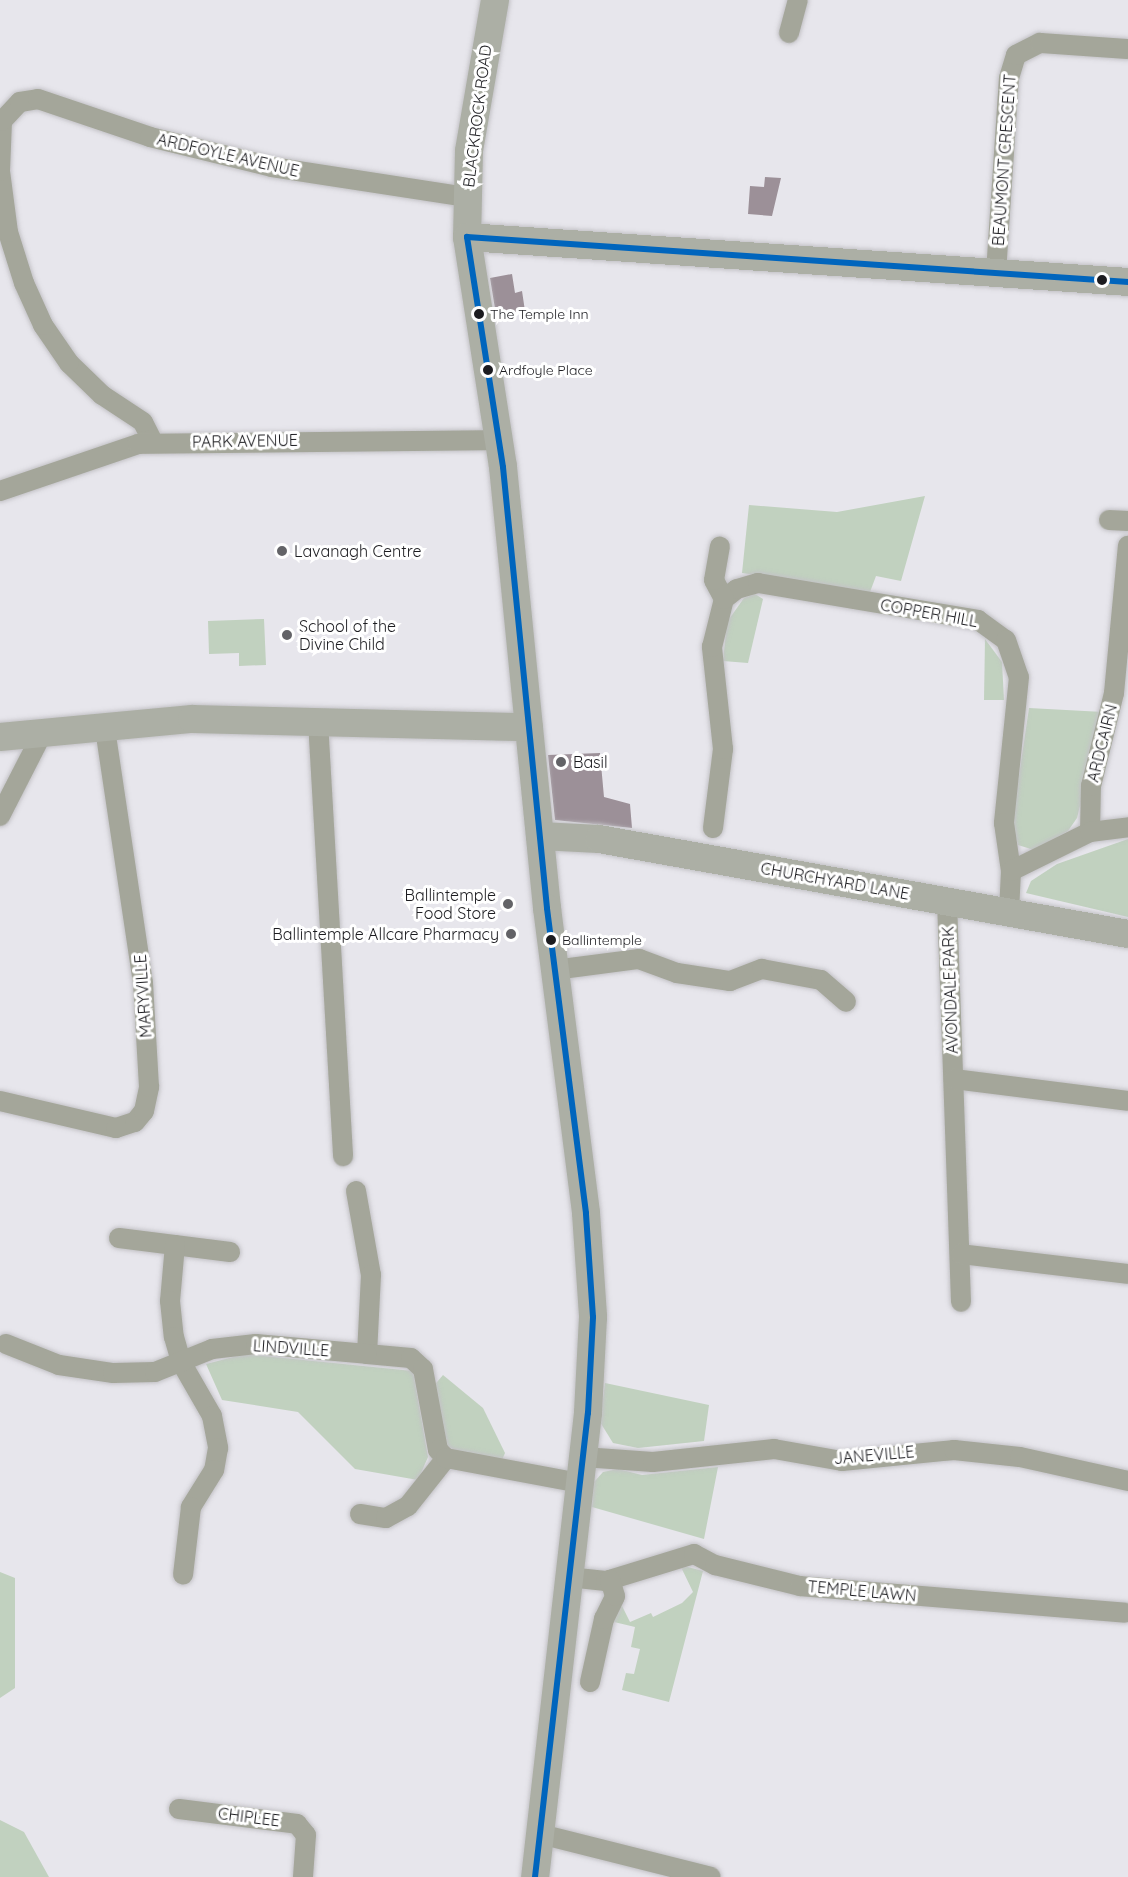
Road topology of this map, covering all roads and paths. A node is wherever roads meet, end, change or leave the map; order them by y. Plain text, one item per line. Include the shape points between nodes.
1 (495, 0) edge
2 (798, 0) edge
3 (789, 33) dead end
4 (1128, 49) edge
5 (466, 197) junction
6 (467, 237) junction
7 (996, 273) junction
8 (1128, 282) edge
9 (499, 440) junction
10 (153, 442) junction
11 (0, 491) edge
12 (1128, 546) edge
13 (720, 547) dead end
14 (724, 599) junction
15 (318, 721) junction
16 (529, 727) junction
17 (105, 730) junction
18 (41, 736) junction
19 (0, 737) edge
20 (0, 816) edge
21 (1128, 827) edge
22 (713, 828) dead end
23 (1090, 832) junction
24 (540, 836) junction
25 (1011, 871) junction
26 (947, 901) junction
27 (1009, 912) junction
28 (1128, 934) edge
29 (554, 970) junction
30 (846, 1002) dead end
31 (954, 1079) junction
32 (0, 1101) edge
33 (1128, 1101) edge
34 (343, 1156) dead end
35 (356, 1191) dead end
36 (119, 1239) dead end
37 (175, 1245) junction
38 (230, 1252) dead end
39 (960, 1254) junction
40 (1128, 1274) edge
41 (961, 1302) dead end
42 (2, 1344) edge
43 (367, 1354) junction
44 (182, 1362) junction
45 (446, 1458) junction
46 (581, 1469) junction
47 (1128, 1481) edge
48 (360, 1514) dead end
49 (183, 1575) dead end
50 (568, 1577) junction
51 (610, 1580) junction
52 (1125, 1613) dead end
53 (590, 1682) dead end
54 (179, 1809) dead end
55 (540, 1834) junction
56 (303, 1877) edge
57 (535, 1877) edge
58 (711, 1877) edge

1 - 5 street, BLACKROCK ROAD via 477,87
2 - 3 street
4 - 7 street, BEAUMONT CRESCENT via 1040,43 1016,55 1008,88
5 - 6 street, BLACKROCK ROAD
5 - 10 street, ARDFOYLE AVENUE via 218,155 38,99 20,102 2,122 1,186 8,232 40,320 83,380 143,422
6 - 7 street
6 - 9 street, BLACKROCK ROAD
7 - 8 street
9 - 10 street, PARK AVENUE
9 - 16 street, BLACKROCK ROAD
10 - 11 street, PARK AVENUE
12 - 23 street, ARDCAIRN via 1114,693 1091,786
13 - 14 street via 714,580
14 - 22 street via 712,637 723,746
14 - 25 street, COPPER HILL via 737,589 758,583 978,620 1000,634 1016,659 1018,677 1004,823
15 - 16 street
15 - 17 street via 192,719
15 - 34 street
16 - 24 street, BLACKROCK ROAD
17 - 18 street
17 - 32 street, MARYVILLE via 143,983 149,1087 144,1111 135,1122 116,1128
18 - 19 street
18 - 20 street
21 - 23 street
23 - 25 street
24 - 26 street, CHURCHYARD LANE via 599,839
24 - 29 street, BLACKROCK ROAD
25 - 27 street, COPPER HILL
26 - 27 street, CHURCHYARD LANE
26 - 31 street, AVONDALE PARK
27 - 28 street, CHURCHYARD LANE
29 - 30 street via 639,959 677,973 730,981 762,969 821,980
29 - 46 street, BLACKROCK ROAD via 591,1274 593,1353
31 - 33 street
31 - 39 street, AVONDALE PARK
35 - 43 street via 371,1228
36 - 37 street
37 - 38 street
37 - 44 street via 170,1301
39 - 40 street
39 - 41 street, AVONDALE PARK
42 - 44 street, LINDVILLE via 87,1371 155,1372
43 - 44 street, LINDVILLE via 256,1344 212,1349
43 - 45 street, LINDVILLE via 411,1358 423,1369 438,1450
44 - 49 street via 212,1416 218,1448 214,1470 191,1508
45 - 46 street
45 - 48 street via 408,1506 386,1518
46 - 47 street, JANEVILLE via 774,1449 842,1461 954,1450 1020,1457
46 - 50 street, BLACKROCK ROAD
50 - 51 street, TEMPLE LAWN
50 - 55 street, BLACKROCK ROAD
51 - 52 street, TEMPLE LAWN via 694,1554 715,1565 800,1586
51 - 53 street via 615,1596 604,1619
54 - 56 street, CHIPLEE via 297,1824 306,1836
55 - 57 street, BLACKROCK ROAD
55 - 58 street

